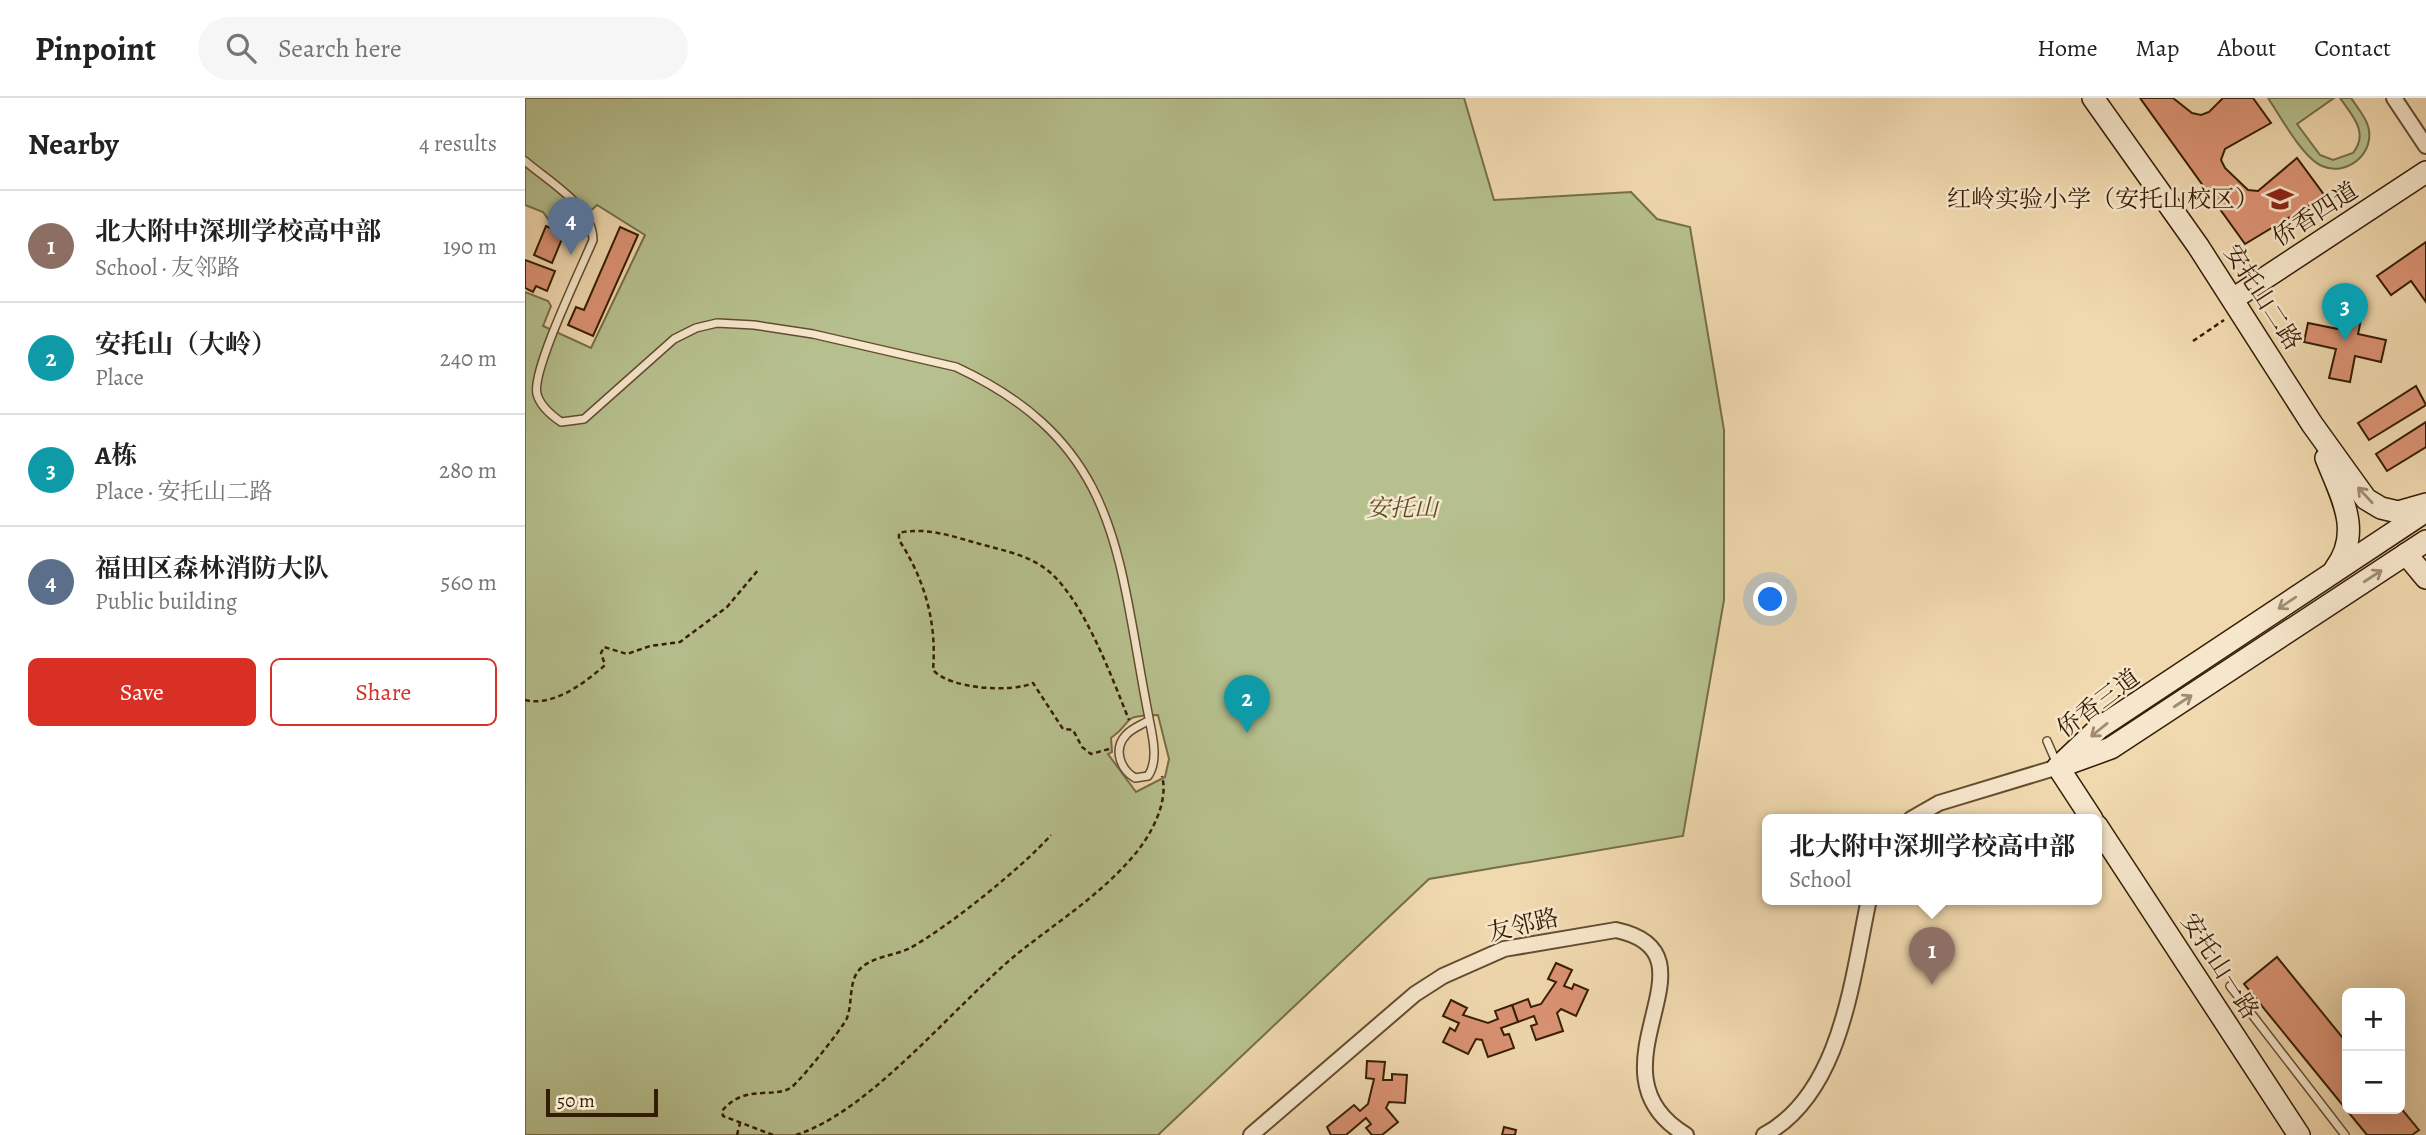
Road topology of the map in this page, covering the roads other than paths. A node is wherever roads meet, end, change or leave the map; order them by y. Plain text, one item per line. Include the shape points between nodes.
1 (2093, 98) edge
2 (2394, 98) edge
3 (2426, 146) edge
4 (525, 161) edge
5 (2426, 173) edge
6 (2235, 302) junction
7 (2312, 424) junction
8 (2426, 504) edge
9 (2426, 511) edge
10 (2426, 541) edge
11 (2406, 554) junction
12 (2326, 578) junction
13 (2426, 578) edge
14 (1149, 720) junction
15 (2047, 741) dead end
16 (2058, 767) junction
17 (1920, 814) edge
18 (2089, 814) edge
19 (2102, 834) edge
20 (1868, 905) edge
21 (2230, 986) dead end
22 (1251, 1135) edge
23 (1686, 1135) edge
24 (1764, 1135) edge
25 (2299, 1135) edge
26 (2345, 1135) edge

1 - 6 street, 安托山二路
2 - 3 street
4 - 14 lane via 593,225 593,240 539,368 537,394 547,411 561,422 584,419 674,339 717,323 813,334 956,367 976,376 1030,411 1063,442 1104,506
5 - 6 street, 侨香四道
6 - 7 street, 安托山二路
8 -> 7 street via 2398,512 2373,504
7 - 12 street via 2350,524 2345,554
9 - 12 street, 侨香三道
10 - 11 street, 侨香三道
11 - 13 street
16 -> 11 street, 侨香三道 via 2112,748
12 -> 16 street, 侨香三道 via 2099,728
14 - 14 lane via 1124,737 1119,748 1124,769 1135,778 1148,776 1154,765
15 - 16 lane
16 - 17 street via 1939,803
16 - 18 street
19 - 25 street, 安托山一路
20 - 24 street via 1842,1027 1800,1109 1784,1125
21 - 26 lane
22 - 23 street, 友邻路 via 1394,1011 1443,976 1504,949 1616,930 1635,934 1659,962 1661,987 1643,1053 1645,1086 1662,1116

